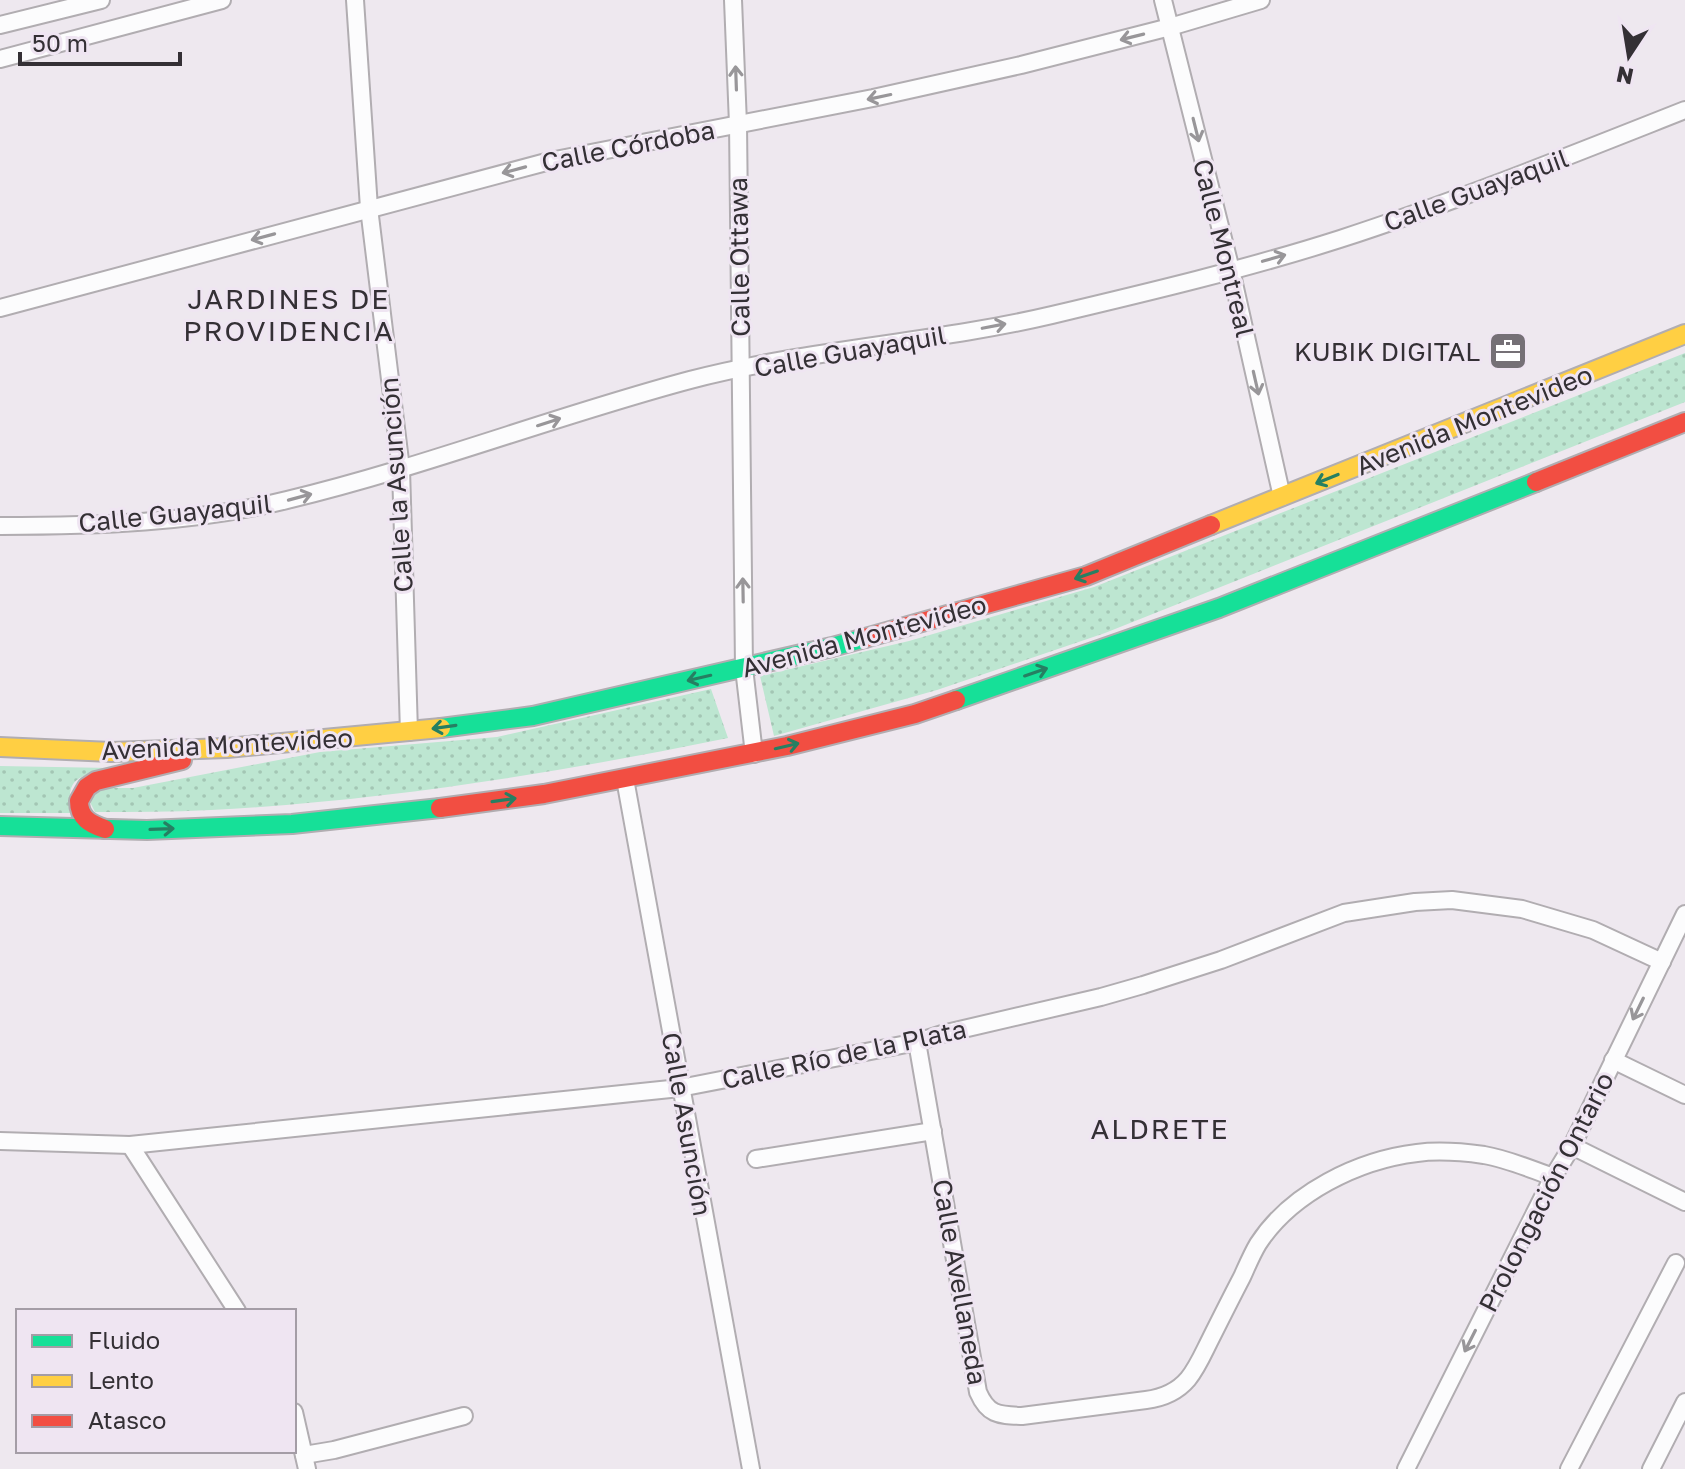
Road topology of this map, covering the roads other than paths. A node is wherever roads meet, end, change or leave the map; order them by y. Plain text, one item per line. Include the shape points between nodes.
1 (101, 0) edge
2 (222, 0) edge
3 (355, 0) edge
4 (733, 0) edge
5 (1163, 0) edge
6 (1261, 0) edge
7 (0, 25) edge
8 (1170, 27) junction
9 (0, 59) edge
10 (1685, 110) edge
11 (738, 124) junction
12 (369, 208) junction
13 (1231, 270) junction
14 (0, 308) edge
15 (1685, 334) edge
16 (741, 369) junction
17 (1685, 422) edge
18 (401, 469) junction
19 (1282, 497) junction
20 (0, 526) edge
21 (744, 668) junction
22 (409, 732) junction
23 (0, 747) edge
24 (227, 748) junction
25 (754, 754) junction
26 (625, 779) junction
27 (0, 826) edge
28 (108, 830) junction
29 (1685, 914) edge
30 (1662, 962) junction
31 (917, 1042) junction
32 (1613, 1060) junction
33 (680, 1088) junction
34 (1685, 1095) edge
35 (933, 1131) junction
36 (0, 1141) edge
37 (130, 1145) junction
38 (1572, 1146) junction
39 (756, 1159) dead end
40 (1553, 1177) junction
41 (1685, 1202) edge
42 (1676, 1263) dead end
43 (236, 1309) edge
44 (1685, 1402) edge
45 (464, 1416) dead end
46 (296, 1420) edge
47 (306, 1462) edge
48 (751, 1469) edge
49 (1406, 1469) edge
50 (1569, 1469) edge
51 (1651, 1469) edge

1 - 7 street
2 - 9 street
3 - 12 street, Calle la Asunción
11 -> 4 street, Calle Ottawa
5 - 8 street, Calle Montreal
6 - 8 street, Calle Córdoba
8 -> 11 street, Calle Córdoba via 1006,69
8 -> 13 street, Calle Montreal
13 -> 10 street, Calle Guayaquil via 1456,200
11 -> 12 street, Calle Córdoba via 550,161
11 - 16 street, Calle Ottawa
12 -> 14 street, Calle Córdoba
12 - 18 street, Calle la Asunción
16 -> 13 street, Calle Guayaquil via 1047,316
13 -> 19 street, Calle Montreal
15 -> 19 street, Avenida Montevideo
18 -> 16 street, Calle Guayaquil via 606,404
21 -> 16 street, Calle Ottawa
25 -> 17 street via 915,714 1205,614
20 -> 18 street, Calle Guayaquil via 130,523 211,514 284,501
18 - 22 street, Calle la Asunción
19 -> 21 street, Avenida Montevideo via 1086,576
21 -> 22 street, Avenida Montevideo via 533,716
21 - 25 street, Calle Ottawa
22 - 24 street, Avenida Montevideo
23 - 24 street, Avenida Montevideo via 111,752
24 - 28 street via 89,785 80,798 80,814 92,826
25 - 26 street
28 -> 26 street via 292,824 415,812
26 - 33 street, Calle Asunción
27 - 28 street
29 - 30 street, Prolongación Ontario
30 - 31 street, Calle Río de la Plata via 1593,930 1522,909 1452,900 1415,902 1344,913 1143,985
30 -> 32 street, Prolongación Ontario
31 - 33 street, Calle Río de la Plata
31 - 35 street, Calle Avellaneda
32 - 34 street
32 - 38 street, Prolongación Ontario
33 - 37 street, Calle Río de la Plata
33 - 48 street, Calle Asunción
35 - 39 street
35 - 40 street, Calle Avellaneda via 978,1392 992,1412 1006,1415 1160,1398 1174,1391 1203,1355 1258,1244 1294,1205 1334,1179 1386,1158 1452,1152 1499,1159
36 - 37 street, Calle Río de la Plata
37 - 43 street
38 - 40 street, Prolongación Ontario
38 - 41 street
40 -> 49 street, Prolongación Ontario
42 - 50 street
44 - 51 street
45 - 47 street
46 - 47 street

